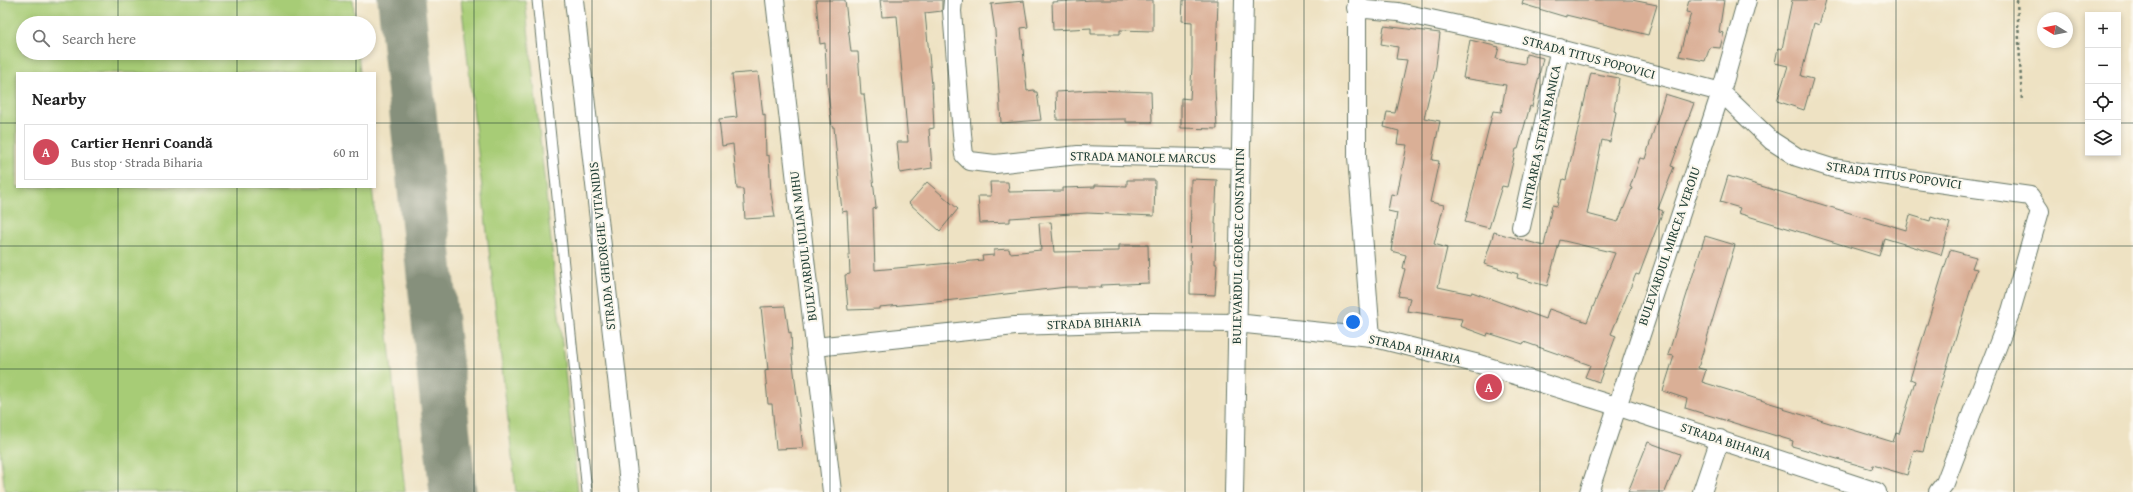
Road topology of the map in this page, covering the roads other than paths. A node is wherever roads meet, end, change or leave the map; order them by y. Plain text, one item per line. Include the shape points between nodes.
1 (537, 0) edge
2 (574, 0) edge
3 (775, 0) edge
4 (953, 0) edge
5 (1244, 0) edge
6 (1748, 0) edge
7 (1356, 4) edge
8 (1560, 48) junction
9 (1721, 92) junction
10 (1240, 159) junction
11 (1521, 227) dead end
12 (1236, 323) junction
13 (1371, 338) junction
14 (815, 347) junction
15 (1616, 406) junction
16 (1720, 439) junction
17 (587, 492) edge
18 (630, 492) edge
19 (832, 492) edge
20 (1234, 492) edge
21 (1589, 492) edge
22 (1702, 492) edge
23 (1877, 492) edge
24 (1938, 492) edge

1 - 17 lane
2 - 18 street, STRADA GHEORGHE VITANIDIS
3 - 14 street, BULEVARDUL IULIAN MIHU
4 - 10 street, STRADA MANOLE MARCUS via 963,146 964,155 970,161 995,164 1078,154
5 - 10 street, BULEVARDUL GEORGE CONSTANTIN
6 - 9 street, BULEVARDUL MIRCEA VEROIU
7 - 8 street, STRADA TITUS POPOVICI
7 - 13 street via 1357,157
8 - 9 street, STRADA TITUS POPOVICI
8 - 11 street, INTRAREA STEFAN BANICA
9 - 15 street, BULEVARDUL MIRCEA VEROIU
9 - 24 street, STRADA TITUS POPOVICI via 1772,141 1797,157 1832,168 2030,196 2040,211 2011,311 1945,483
10 - 12 street, BULEVARDUL GEORGE CONSTANTIN
12 - 13 street, STRADA BIHARIA
12 - 14 street, STRADA BIHARIA via 1144,322 1015,326
12 - 20 street, BULEVARDUL GEORGE CONSTANTIN
13 - 15 street, STRADA BIHARIA via 1479,364
14 - 19 street, BULEVARDUL IULIAN MIHU
15 - 16 street, STRADA BIHARIA
15 - 21 street, BULEVARDUL MIRCEA VEROIU
16 - 22 street
16 - 23 street, STRADA BIHARIA

